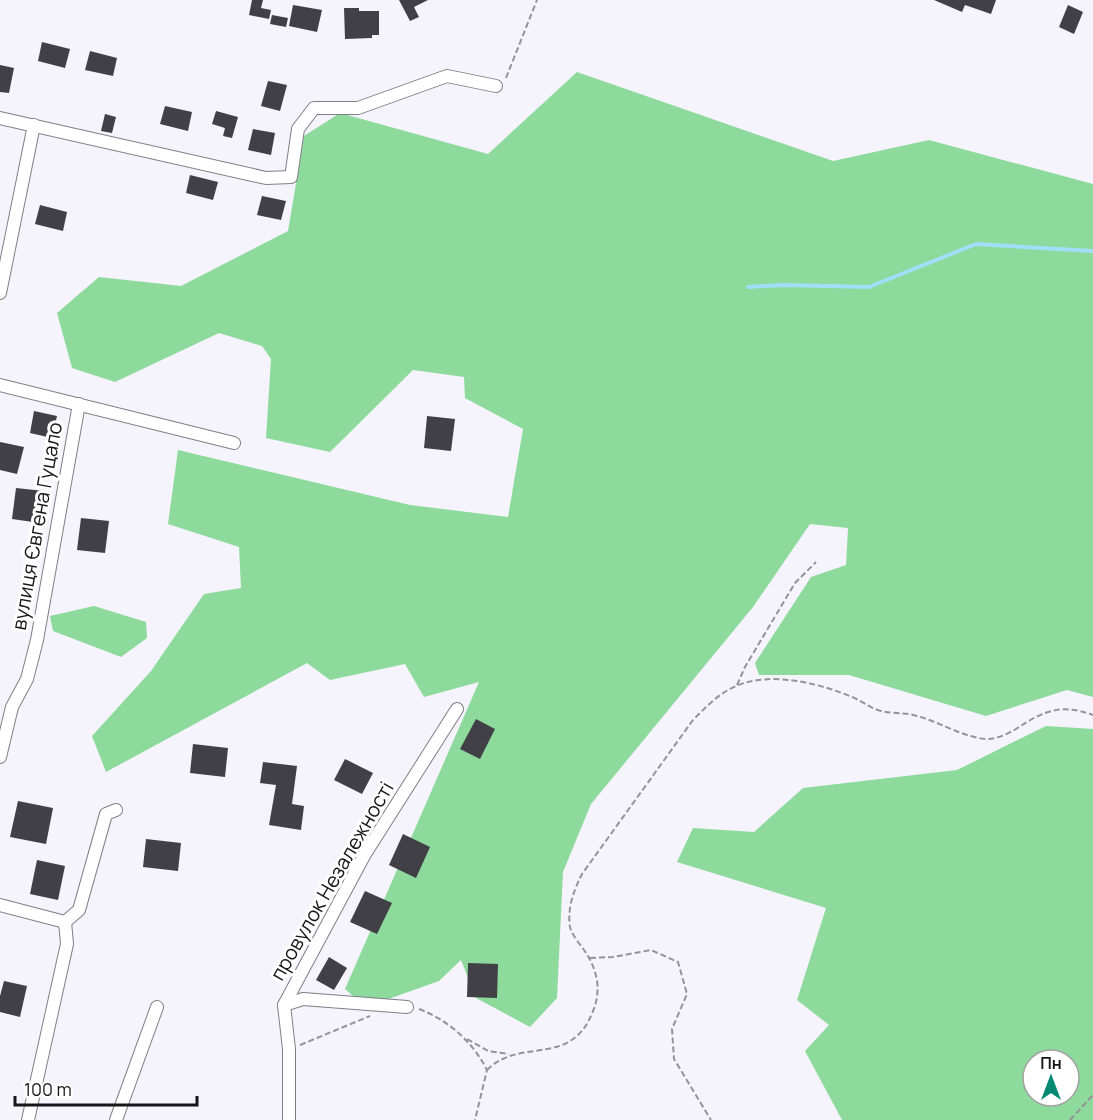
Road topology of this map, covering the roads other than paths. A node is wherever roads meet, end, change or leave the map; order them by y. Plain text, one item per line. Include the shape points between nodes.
1 (496, 86) road end
2 (0, 118) edge
3 (34, 124) junction
4 (0, 293) edge
5 (0, 385) edge
6 (79, 404) junction
7 (234, 443) dead end
8 (457, 709) dead end
9 (0, 757) edge
10 (116, 810) dead end
11 (0, 904) edge
12 (65, 922) junction
13 (285, 1005) junction
14 (157, 1007) dead end
15 (407, 1007) road end
16 (28, 1120) edge
17 (116, 1120) edge
18 (289, 1120) edge

1 - 3 street via 447,76 358,108 314,108 298,129 291,177 266,178
2 - 3 street
3 - 4 street
5 - 6 street
6 - 7 street
6 - 9 street, вулиця Євгена Гуцало via 37,640 27,679 12,707
8 - 13 street, провулок Незалежності via 365,854
10 - 12 street via 106,814 79,910
11 - 12 street
12 - 16 street via 67,944
13 - 15 street via 303,999
13 - 18 street, провулок Незалежності
14 - 17 street

